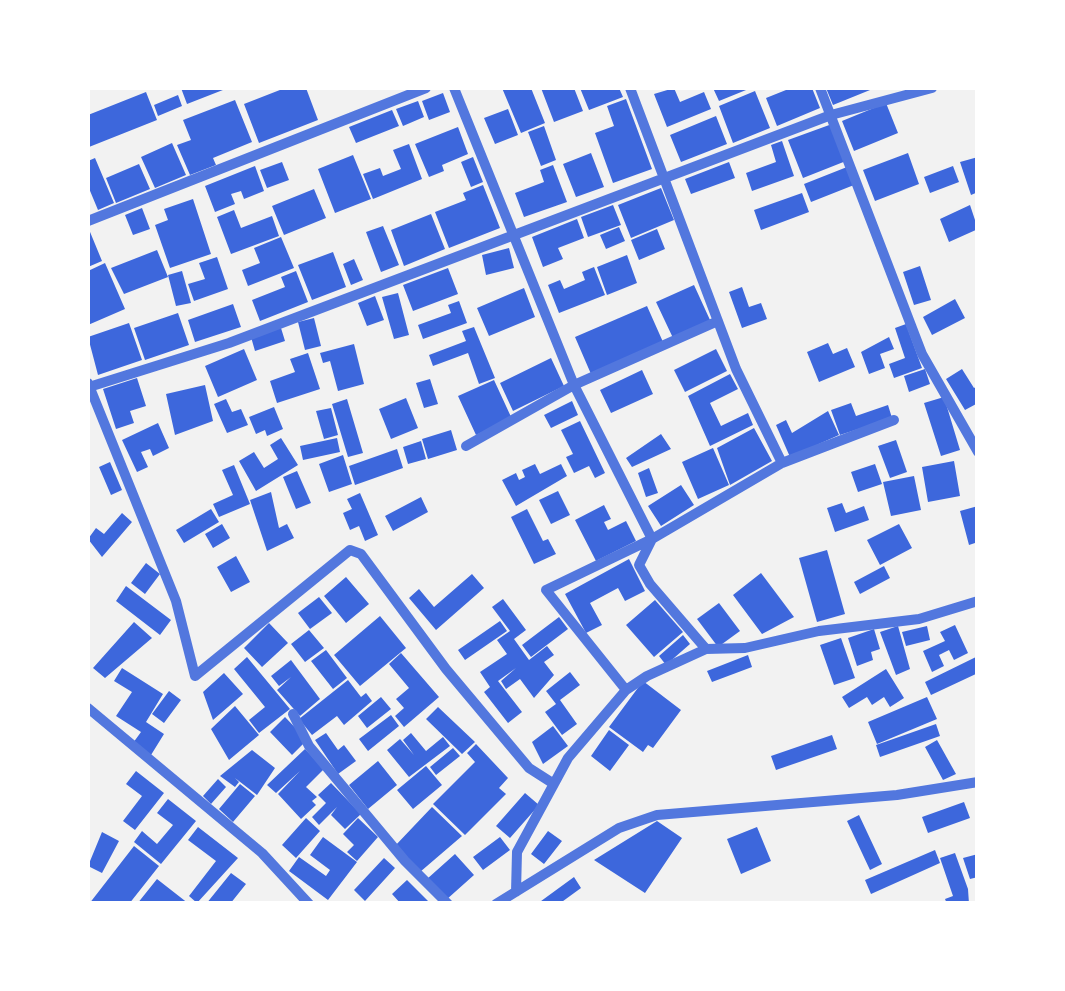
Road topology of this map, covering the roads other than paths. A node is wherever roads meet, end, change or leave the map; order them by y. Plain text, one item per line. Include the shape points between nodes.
1 (426, 88) edge
2 (454, 88) edge
3 (630, 88) edge
4 (820, 88) edge
5 (932, 88) edge
6 (831, 115) junction
7 (663, 179) junction
8 (88, 221) edge
9 (511, 234) junction
10 (718, 322) junction
11 (88, 385) edge
12 (574, 385) junction
13 (894, 420) dead end
14 (466, 446) dead end
15 (978, 452) edge
16 (782, 463) junction
17 (652, 539) junction
18 (978, 601) edge
19 (706, 649) junction
20 (626, 690) junction
21 (88, 708) edge
22 (293, 714) dead end
23 (978, 782) edge
24 (554, 784) junction
25 (516, 892) junction
26 (309, 904) edge
27 (448, 904) edge
28 (496, 904) edge

1 - 8 street
2 - 9 street
3 - 7 street
4 - 6 street
5 - 6 street
6 - 7 street
6 - 15 street via 922,354
7 - 9 street
7 - 10 street
9 - 11 street via 229,342
9 - 12 street
10 - 12 street
10 - 16 street
11 - 24 street via 176,601 195,676 350,550 361,554 529,768
12 - 14 street
12 - 17 street
13 - 16 street
16 - 17 street
17 - 19 street via 639,565
17 - 20 street via 546,590
18 - 19 street via 919,619
19 - 20 street
20 - 24 street
21 - 26 street via 262,853
22 - 27 street via 309,746
23 - 25 street via 657,815 619,828
24 - 25 street via 517,852
25 - 28 street

